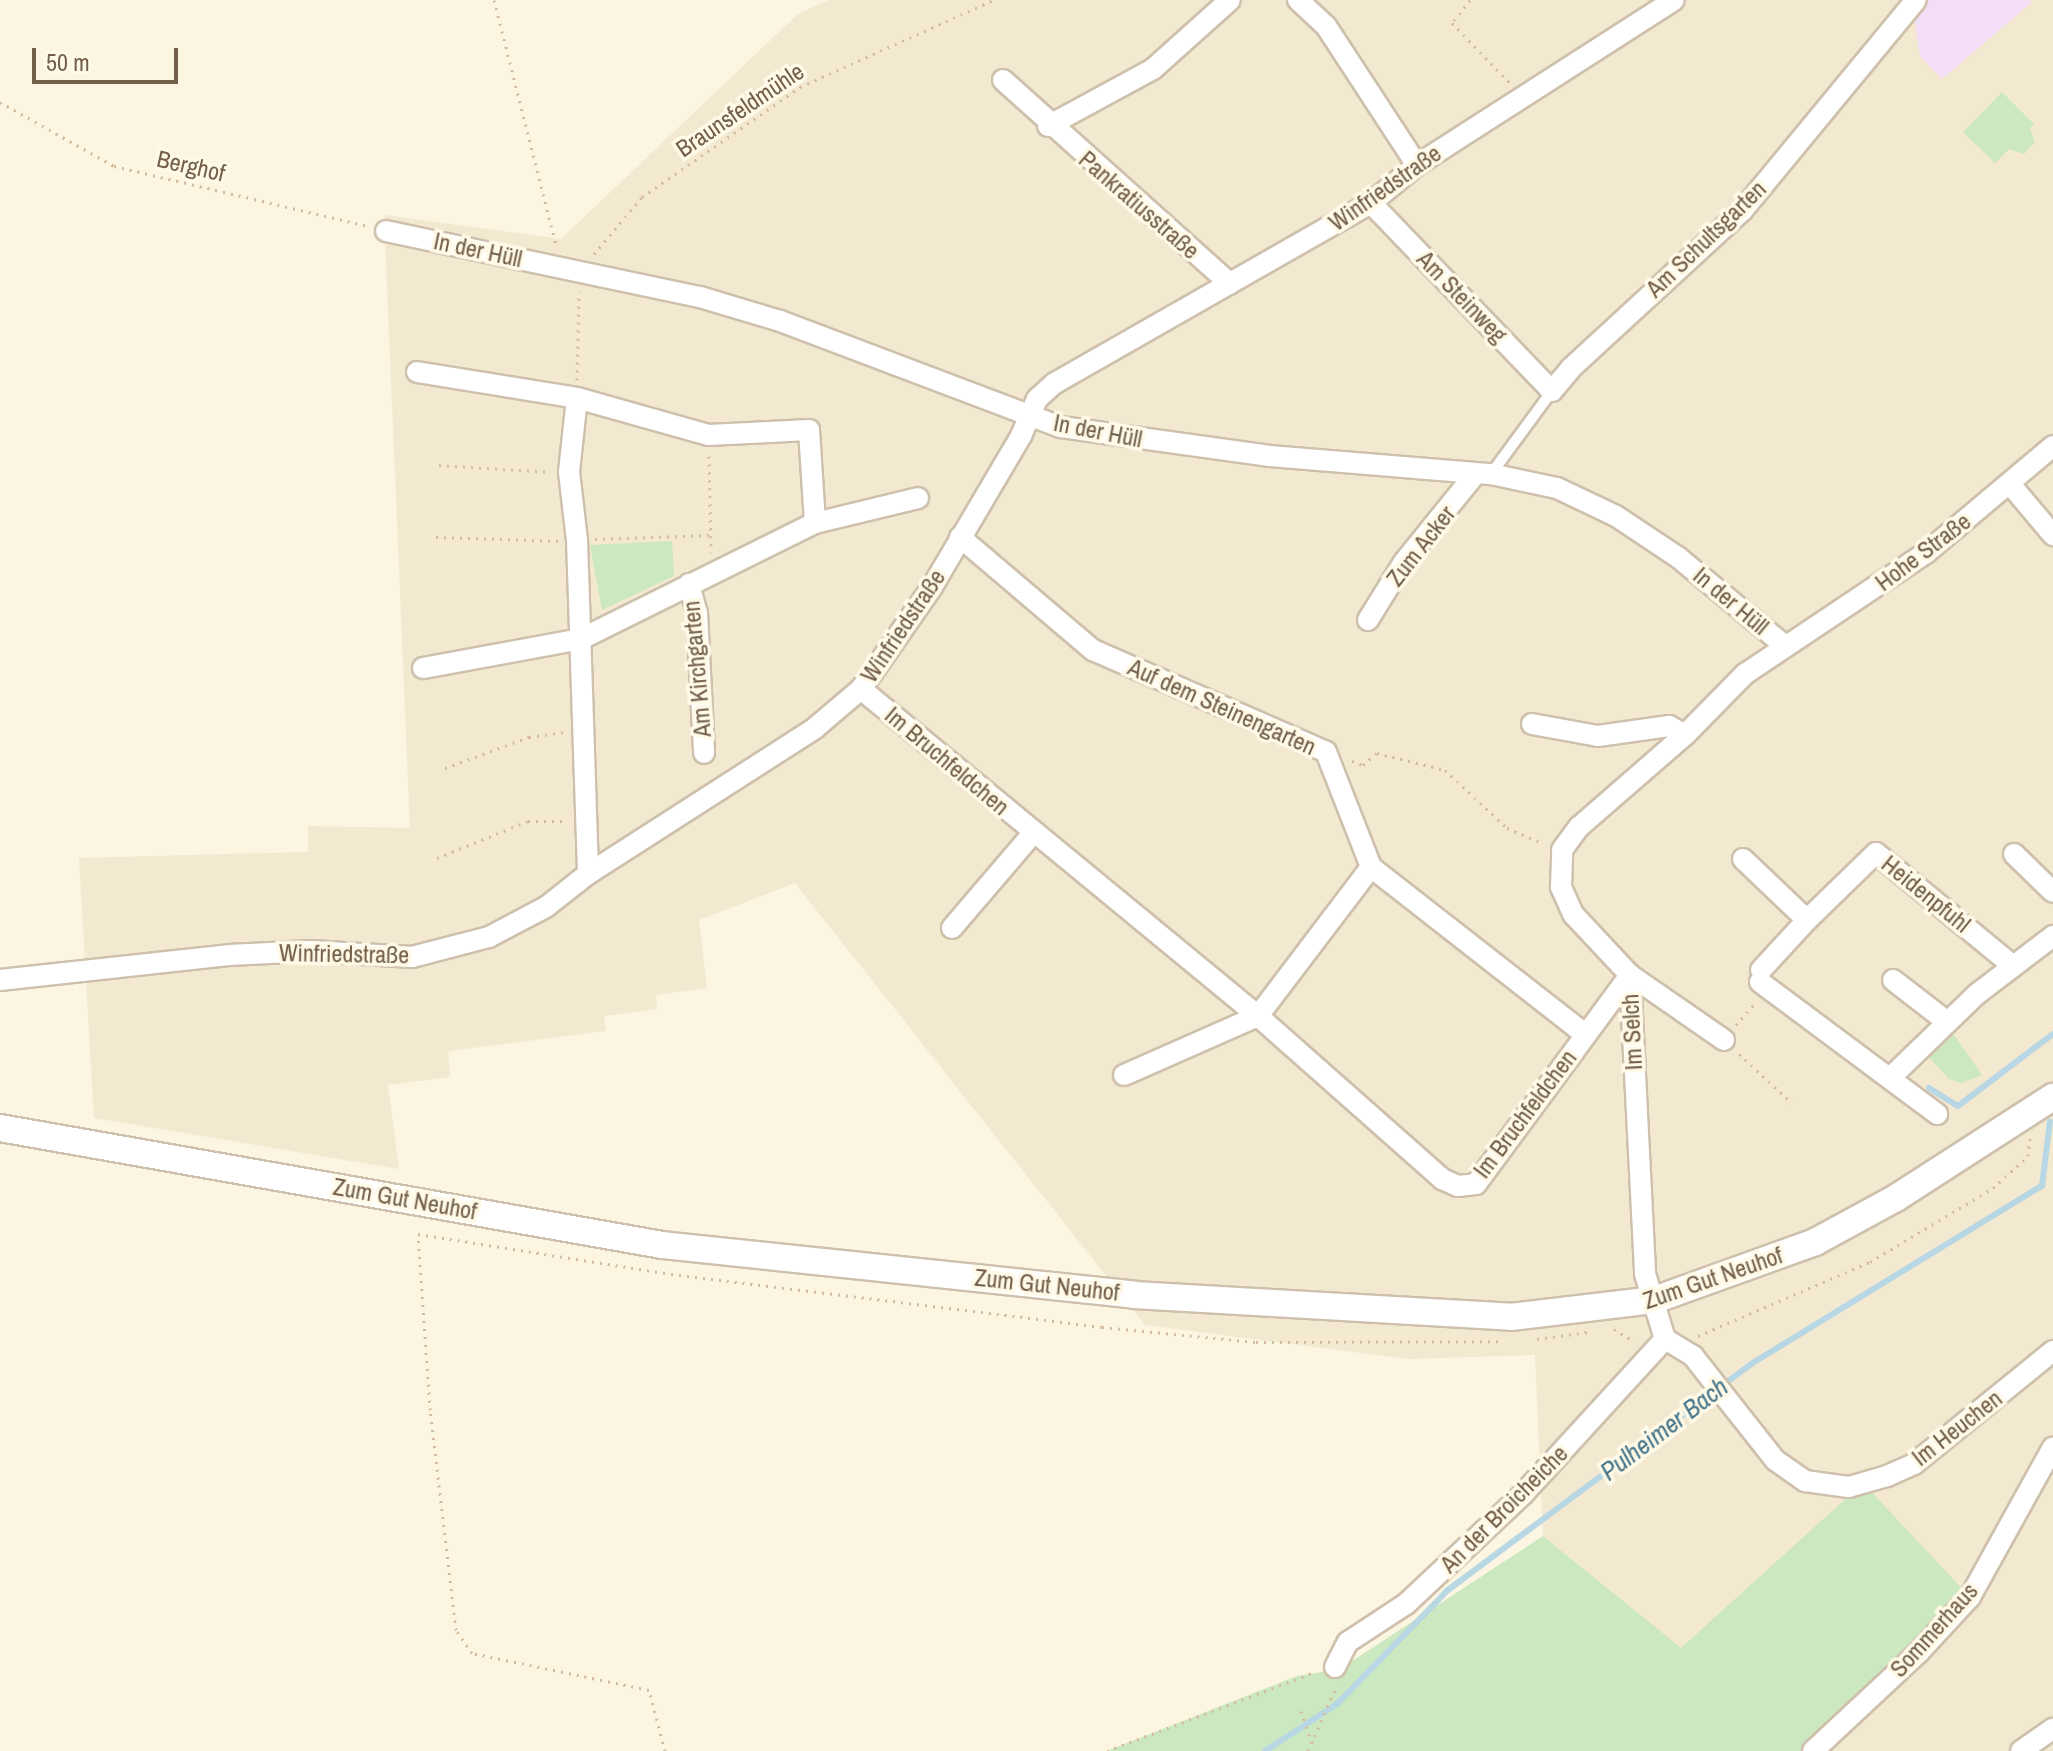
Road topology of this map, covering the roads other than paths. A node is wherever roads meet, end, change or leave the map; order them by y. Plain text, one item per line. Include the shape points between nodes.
1 (1230, 0) edge
2 (1298, 0) edge
3 (1674, 0) edge
4 (1916, 0) edge
5 (1003, 80) dead end
6 (1048, 126) junction
7 (1417, 165) junction
8 (1371, 203) junction
9 (386, 231) road end
10 (1230, 284) junction
11 (417, 372) dead end
12 (1552, 391) junction
13 (577, 398) junction
14 (1029, 417) junction
15 (2053, 446) edge
16 (1483, 473) junction
17 (2010, 484) junction
18 (918, 498) dead end
19 (815, 523) junction
20 (2053, 535) edge
21 (960, 537) junction
22 (689, 584) junction
23 (1368, 620) dead end
24 (581, 639) junction
25 (1785, 646) junction
26 (423, 668) dead end
27 (861, 689) junction
28 (1532, 724) dead end
29 (1685, 735) junction
30 (704, 753) dead end
31 (1033, 833) junction
32 (2014, 854) dead end
33 (1743, 859) dead end
34 (1371, 867) junction
35 (588, 874) junction
36 (2053, 892) edge
37 (1807, 920) junction
38 (952, 928) dead end
39 (2053, 936) edge
40 (2013, 966) junction
41 (1624, 970) junction
42 (0, 980) edge
43 (1893, 980) dead end
44 (1258, 1016) junction
45 (1946, 1021) junction
46 (1585, 1034) junction
47 (1724, 1040) road end
48 (1124, 1075) dead end
49 (1891, 1077) junction
50 (2043, 1104) edge
51 (1937, 1114) dead end
52 (0, 1128) edge
53 (1656, 1308) junction
54 (1672, 1348) junction
55 (2053, 1351) edge
56 (2053, 1447) edge
57 (1336, 1676) road end
58 (2053, 1729) edge
59 (1813, 1751) edge
60 (2021, 1751) edge

1 - 6 street via 1153,69
2 - 7 street via 1326,26
3 - 7 street, Winfriedstraße
4 - 12 street, Am Schultsgarten via 1742,211
5 - 6 street, Pankratiusstraße
6 - 10 street, Pankratiusstraße
7 - 8 street, Winfriedstraße
8 - 10 street, Winfriedstraße
8 - 12 street, Am Steinweg
9 - 14 street, In der Hüll via 700,297 973,391
10 - 14 street, Winfriedstraße via 1055,383 1037,399
11 - 13 street
12 - 16 lane, Am Schultsgarten
13 - 19 street via 709,435 809,430
13 - 24 street via 569,472
14 - 16 street, In der Hüll via 1180,445
14 - 21 street, Winfriedstraße
15 - 17 street, Hohe Straße
16 - 23 street, Zum Acker via 1404,562
16 - 25 street, In der Hüll via 1557,488 1616,516 1679,558
17 - 20 street
17 - 25 street, Hohe Straße via 1882,585
18 - 19 street, Am Kirchgarten
19 - 22 street, Am Kirchgarten
21 - 27 street, Winfriedstraße
21 - 34 street, Auf dem Steinengarten via 1093,650 1326,752
22 - 24 street, Am Kirchgarten
22 - 30 street, Am Kirchgarten via 697,613
24 - 26 street, Am Kirchgarten
24 - 35 street
25 - 29 street via 1745,674
27 - 31 street, Im Bruchfeldchen
27 - 35 street, Winfriedstraße via 815,728
28 - 29 street via 1598,736 1669,726
29 - 41 street, Im Selch via 1579,827 1562,850 1561,887 1573,914
31 - 38 street, Im Bruchfeldchen
31 - 44 street, Im Bruchfeldchen
32 - 36 street
33 - 37 street
34 - 44 street
34 - 46 street
35 - 42 street, Winfriedstraße via 546,907 489,937 443,952 229,955
37 - 40 street, Heidenpfuhl via 1876,853
37 - 49 street, Heidenpfuhl via 1762,980
39 - 40 street
40 - 45 street
41 - 46 street, Im Bruchfeldchen
41 - 47 street
41 - 53 street, Im Selch via 1643,1267
43 - 45 street
44 - 46 street, Im Bruchfeldchen via 1442,1179 1458,1186 1476,1184
44 - 48 street
45 - 49 street
49 - 51 street
50 - 53 main road, Zum Gut Neuhof via 1896,1198 1815,1242
52 - 53 main road, Zum Gut Neuhof via 662,1245 1284,1306 1608,1320
53 - 54 street, Im Heuchen
54 - 55 street, Im Heuchen via 1736,1411 1775,1460 1805,1481 1849,1487 1914,1464
54 - 57 street, An der Broicheiche via 1406,1604 1348,1642
56 - 59 street, Sommerhaus via 1970,1597
58 - 60 street

